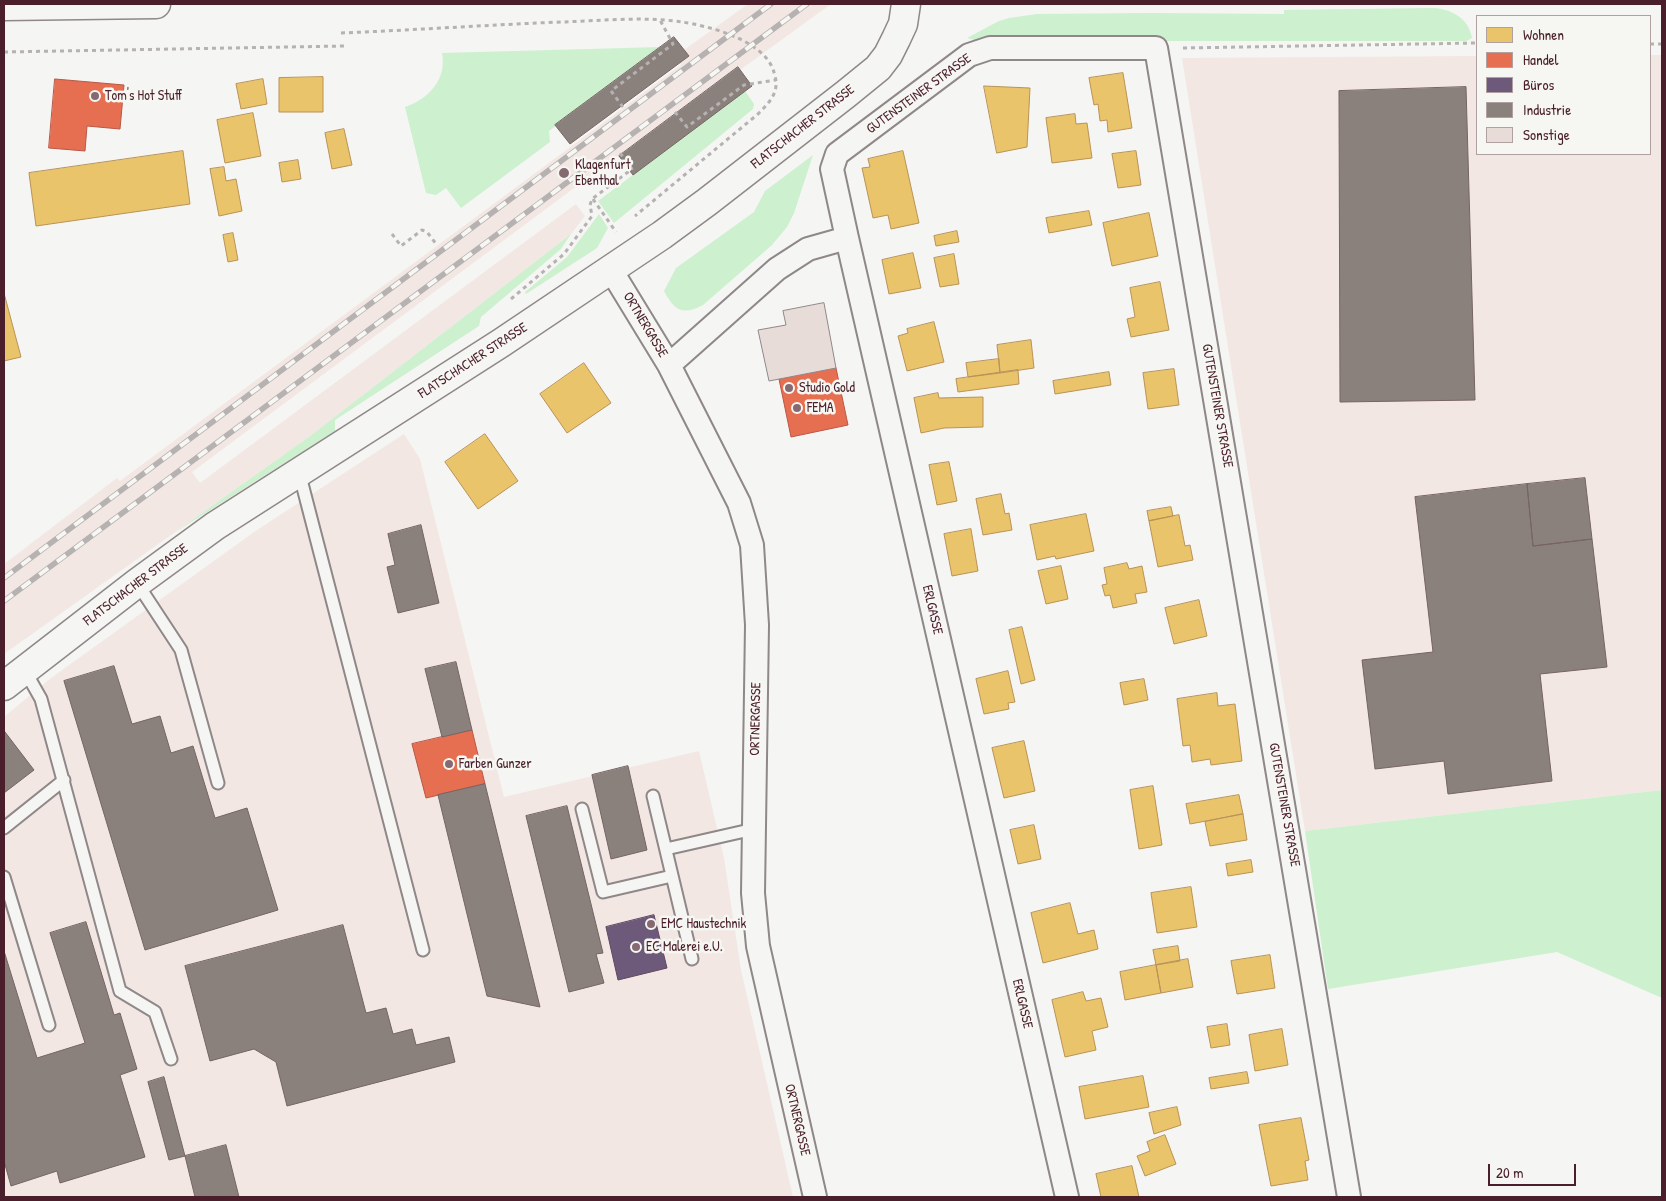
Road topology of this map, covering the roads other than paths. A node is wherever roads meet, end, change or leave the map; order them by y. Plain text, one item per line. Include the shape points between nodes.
1 (156, 4) edge
2 (906, 4) edge
3 (4, 6) edge
4 (847, 238) junction
5 (611, 270) junction
6 (669, 365) junction
7 (300, 472) junction
8 (137, 583) junction
9 (14, 678) edge
10 (64, 780) junction
11 (218, 783) dead end
12 (653, 796) dead end
13 (582, 809) dead end
14 (4, 828) edge
15 (754, 829) junction
16 (666, 849) junction
17 (672, 876) junction
18 (4, 877) edge
19 (423, 950) dead end
20 (692, 959) dead end
21 (49, 1025) dead end
22 (171, 1059) dead end
23 (815, 1197) edge
24 (1066, 1197) edge
25 (1349, 1197) edge

1 - 3 street
2 - 5 street, FLATSCHACHER STRASSE via 903,24 878,68 707,202
4 - 6 street via 808,249 777,269
4 - 24 street, ERLGASSE
4 - 25 street, GUTENSTEINER STRASSE via 832,169 837,154 969,55 990,48 1156,48
5 - 6 street, ORTNERGASSE
5 - 7 street, FLATSCHACHER STRASSE
6 - 15 street, ORTNERGASSE via 738,503 752,545 757,625
7 - 8 street, FLATSCHACHER STRASSE via 215,526
7 - 19 lane
8 - 9 street, FLATSCHACHER STRASSE
8 - 11 lane via 181,650
9 - 10 lane via 42,699
10 - 14 lane
10 - 22 lane via 120,991 155,1012
12 - 16 lane
13 - 17 lane via 603,892
15 - 16 lane
15 - 23 street, ORTNERGASSE via 753,893 758,946
16 - 17 lane
17 - 20 lane
18 - 21 lane

